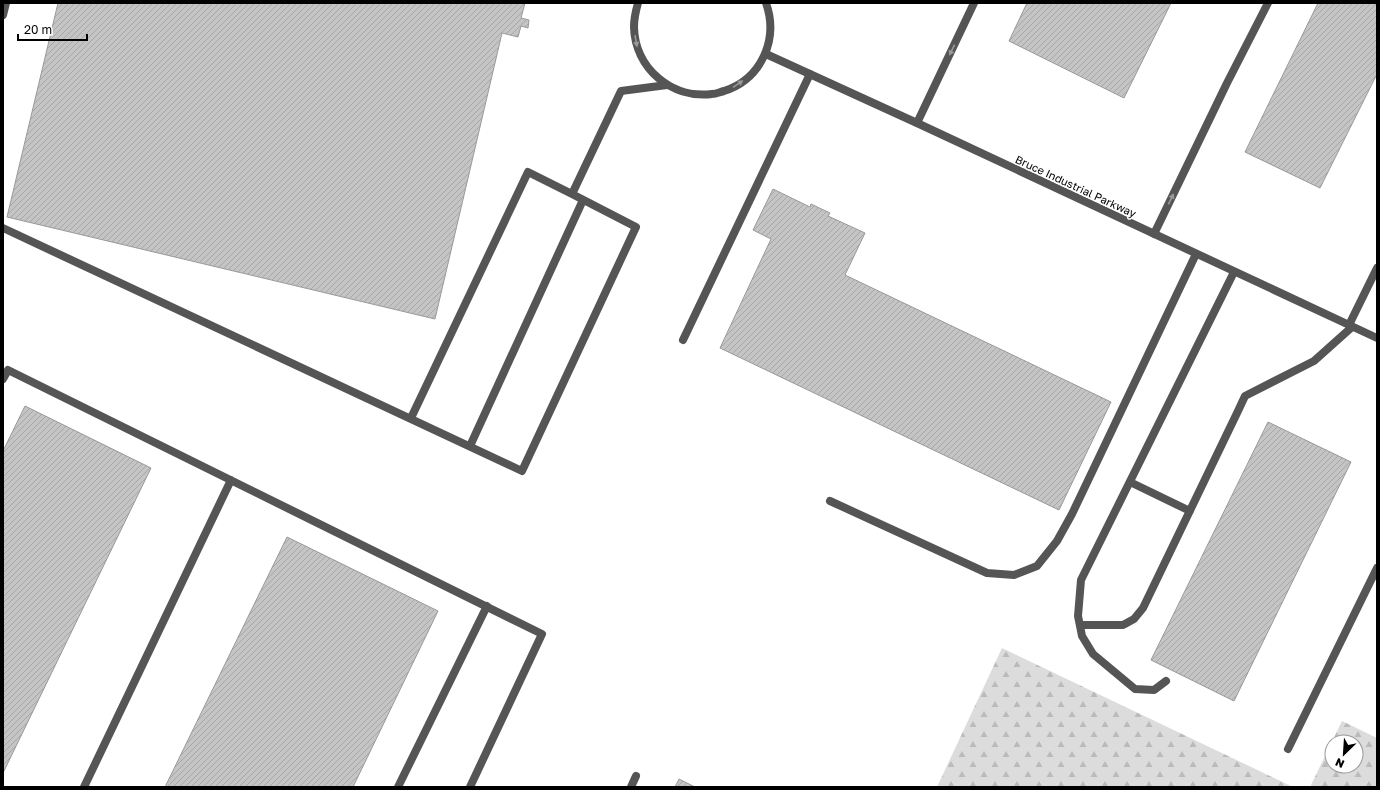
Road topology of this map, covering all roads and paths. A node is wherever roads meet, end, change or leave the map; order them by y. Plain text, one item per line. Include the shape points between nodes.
1 (6, 3) edge
2 (638, 3) edge
3 (766, 3) edge
4 (974, 3) edge
5 (1268, 3) edge
6 (3, 15) edge
7 (766, 54) junction
8 (810, 74) junction
9 (667, 85) junction
10 (917, 123) junction
11 (572, 194) junction
12 (583, 200) junction
13 (3, 228) edge
14 (1154, 234) junction
15 (1196, 254) junction
16 (1377, 268) edge
17 (1234, 272) junction
18 (1350, 326) junction
19 (1377, 338) edge
20 (683, 340) dead end
21 (3, 380) edge
22 (411, 418) junction
23 (470, 446) junction
24 (231, 480) junction
25 (1130, 482) junction
26 (830, 501) dead end
27 (1190, 512) junction
28 (1377, 568) edge
29 (487, 606) junction
30 (1080, 625) junction
31 (1166, 680) dead end
32 (1288, 749) dead end
33 (636, 776) dead end
34 (84, 787) edge
35 (398, 787) edge
36 (470, 787) edge
37 (631, 787) edge

1 - 6 street
2 -> 9 street via 634,26 638,50 649,70
3 - 7 street via 770,13 771,34
4 -> 10 street
14 -> 5 street via 1226,83
7 - 8 street, Bruce Industrial Parkway
9 -> 7 street via 689,94 712,94 734,87 753,73
8 - 10 street, Bruce Industrial Parkway
8 - 20 street
9 - 11 street via 621,91
10 - 14 street, Bruce Industrial Parkway
11 - 12 street
11 - 22 street via 528,172
12 - 23 street
12 - 23 street via 636,227 522,471
13 - 22 street
14 - 15 street, Bruce Industrial Parkway
15 - 17 street, Bruce Industrial Parkway
15 - 26 street via 1072,514 1057,541 1037,566 1014,575 987,574
16 - 18 street
17 - 18 street, Bruce Industrial Parkway
17 - 25 street
18 - 19 street, Bruce Industrial Parkway
18 - 27 street via 1314,362 1245,396
21 - 24 street via 8,370
22 - 23 street
24 - 29 street
24 - 34 street
25 - 27 street
25 - 30 street via 1081,580 1078,616
27 - 30 street via 1143,608 1134,619 1123,625
28 - 32 street
29 - 35 street
29 - 36 street via 542,634
30 - 31 street via 1082,636 1093,654 1135,689 1154,690
33 - 37 street

